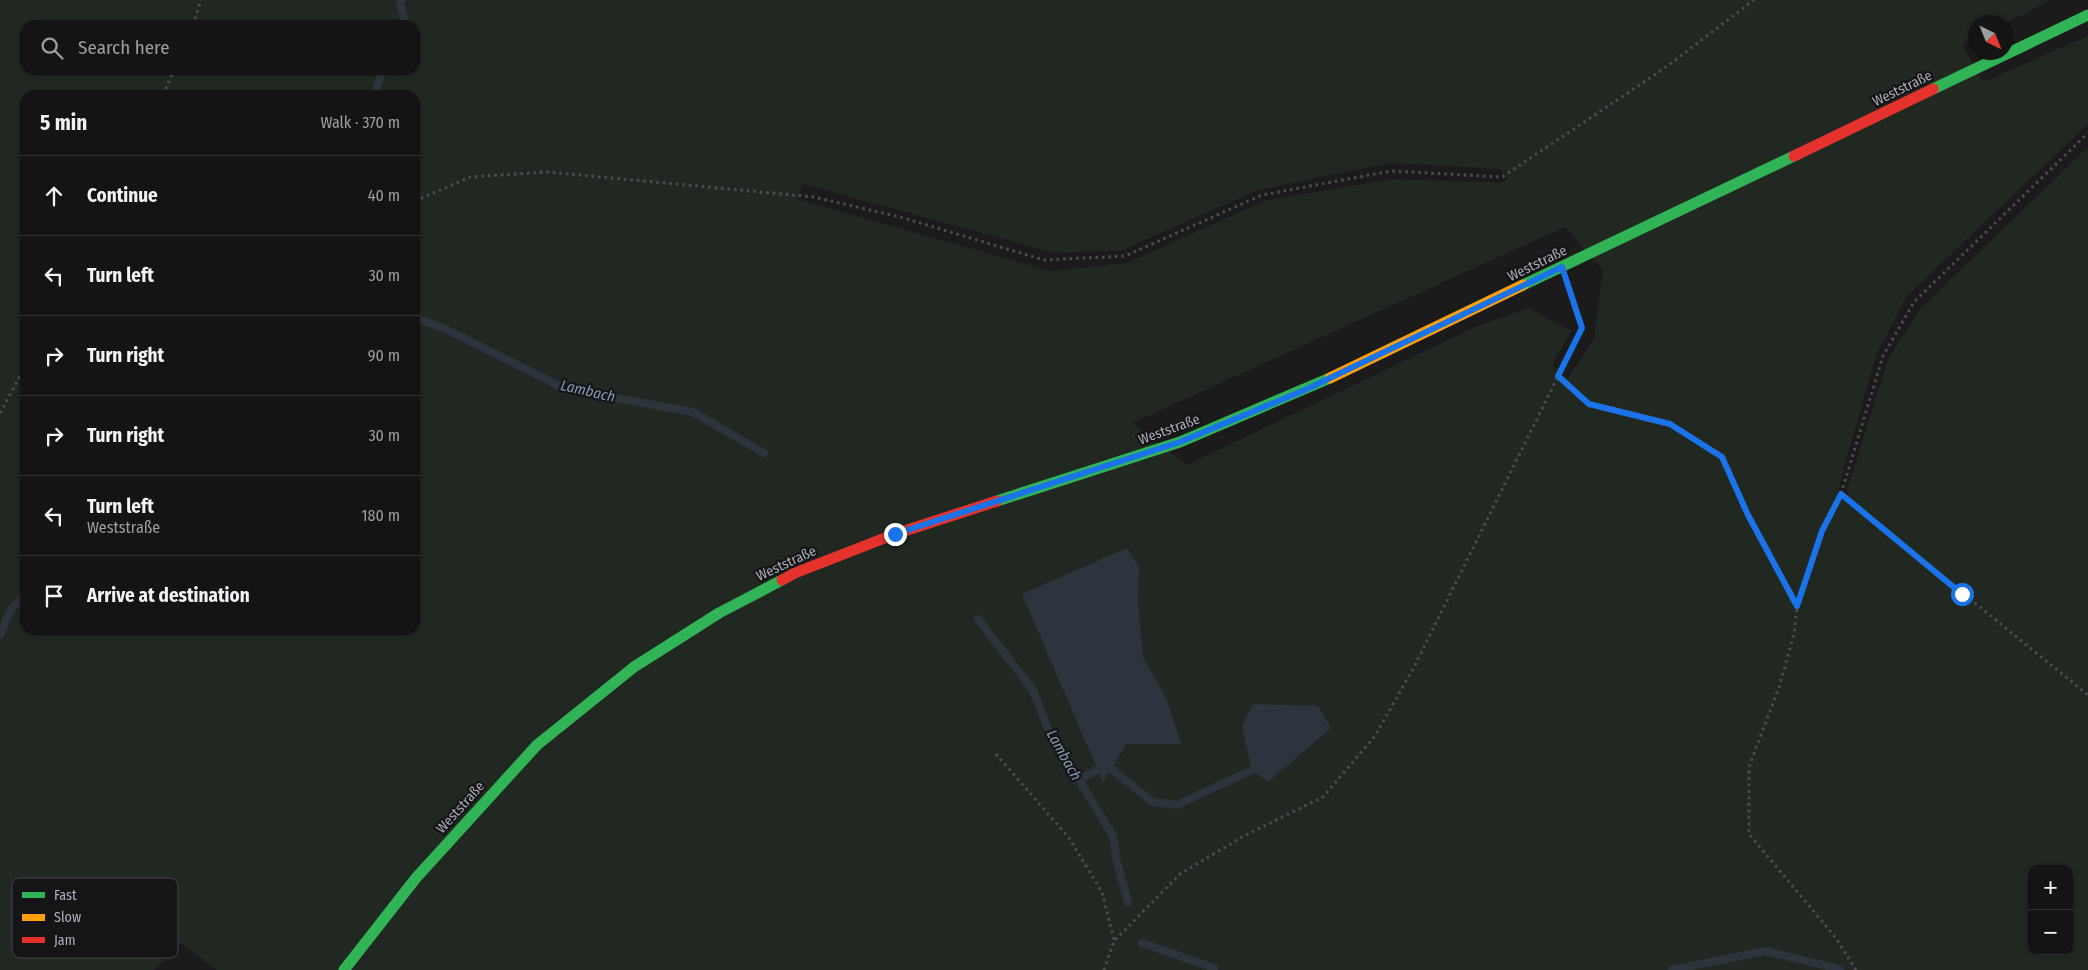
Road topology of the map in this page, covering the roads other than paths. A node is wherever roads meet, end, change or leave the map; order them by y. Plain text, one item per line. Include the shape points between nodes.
1 (2088, 15) edge
2 (344, 970) edge

1 - 2 main road, Weststraße via 1307,389 1180,442 895,534 795,573 719,613 634,667 537,744 416,878

